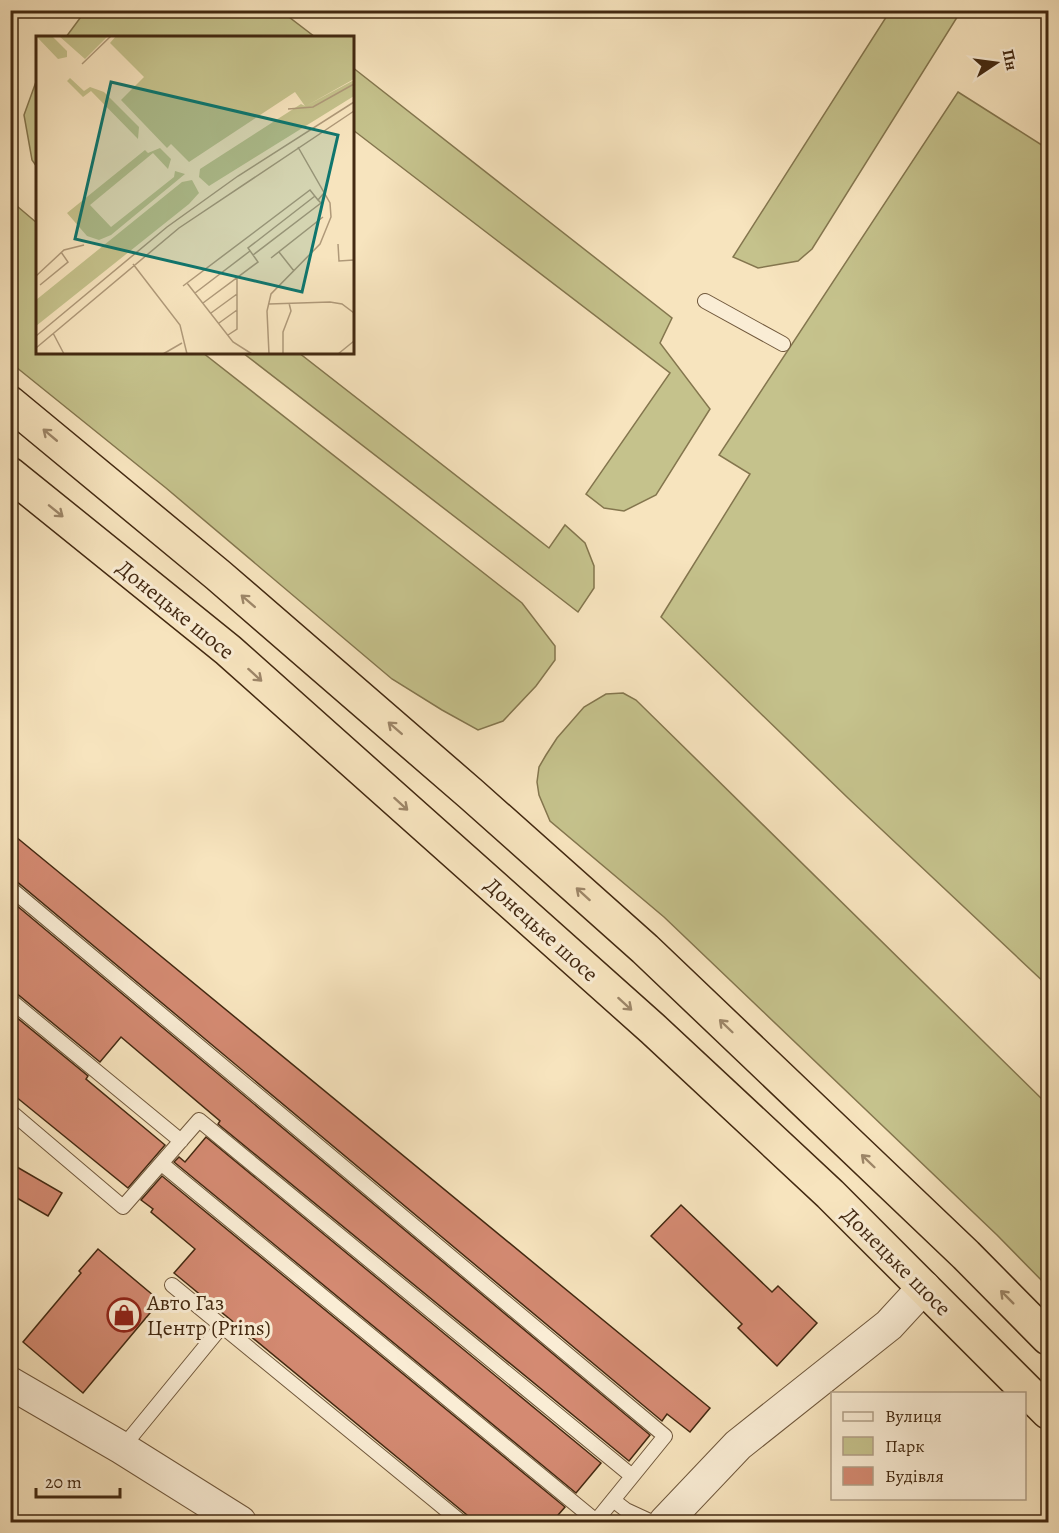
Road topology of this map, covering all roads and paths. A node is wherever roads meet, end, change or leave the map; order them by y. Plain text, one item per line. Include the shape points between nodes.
1 (705, 301) dead end
2 (783, 344) dead end
3 (10, 403) edge
4 (10, 474) edge
5 (10, 888) edge
6 (10, 1000) edge
7 (10, 1111) edge
8 (181, 1141) junction
9 (162, 1164) junction
10 (172, 1285) dead end
11 (924, 1287) junction
12 (222, 1326) junction
13 (1048, 1338) edge
14 (10, 1383) edge
15 (1048, 1412) edge
16 (122, 1449) junction
17 (632, 1476) junction
18 (613, 1500) junction
19 (240, 1522) edge
20 (462, 1522) edge
21 (652, 1522) edge
22 (665, 1522) edge

1 - 2 lane
13 -> 3 highway via 645,949 218,575
4 -> 11 highway, Донецьке шосе via 228,650 644,1021
5 - 17 lane via 666,1436
6 - 8 lane
7 - 9 lane via 123,1207
8 - 9 lane
8 - 17 lane via 199,1120
9 - 18 lane via 596,1521
10 - 12 lane
11 - 15 highway, Донецьке шосе
11 - 22 street via 889,1325 738,1445
12 - 16 lane
12 - 20 lane
14 - 16 street
16 - 19 street
17 - 18 lane
18 - 21 lane

